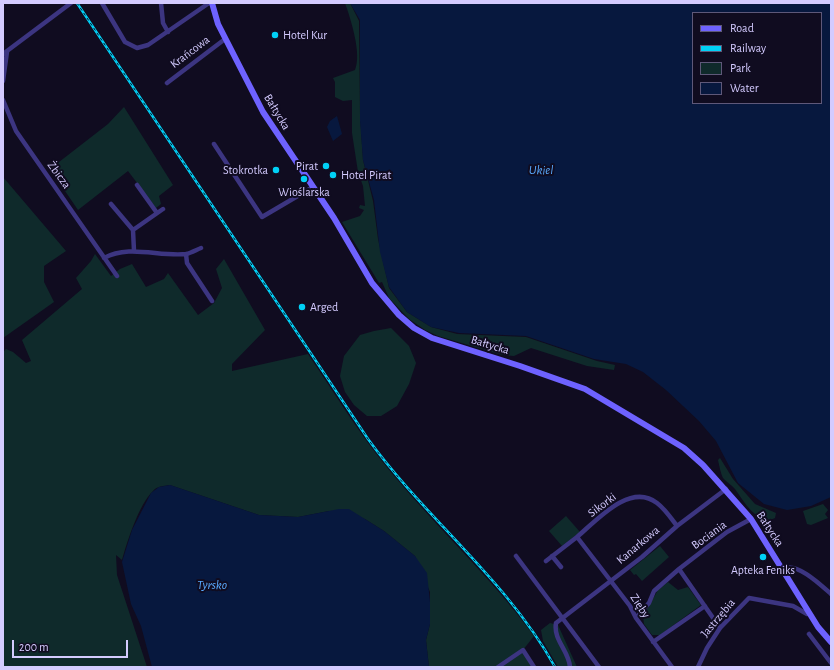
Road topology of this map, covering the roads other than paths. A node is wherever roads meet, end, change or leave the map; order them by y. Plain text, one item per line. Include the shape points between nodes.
1 (71, 3) edge
2 (102, 3) edge
3 (161, 3) edge
4 (211, 3) edge
5 (168, 32) junction
6 (225, 39) junction
7 (5, 53) edge
8 (3, 81) edge
9 (167, 83) dead end
10 (3, 100) edge
11 (214, 144) dead end
12 (137, 185) dead end
13 (313, 187) junction
14 (111, 204) dead end
15 (163, 209) dead end
16 (157, 213) junction
17 (133, 230) junction
18 (201, 248) dead end
19 (134, 251) junction
20 (186, 254) junction
21 (104, 258) junction
22 (117, 276) dead end
23 (212, 302) dead end
24 (726, 489) junction
25 (751, 519) junction
26 (677, 526) junction
27 (577, 537) junction
28 (516, 556) dead end
29 (552, 556) junction
30 (546, 561) dead end
31 (561, 567) dead end
32 (679, 569) junction
33 (783, 569) junction
34 (610, 581) junction
35 (831, 594) edge
36 (705, 606) junction
37 (810, 613) junction
38 (563, 616) junction
39 (636, 618) junction
40 (720, 628) junction
41 (809, 634) dead end
42 (653, 642) junction
43 (831, 642) edge
44 (831, 663) edge
45 (498, 667) edge
46 (534, 667) edge
47 (570, 667) edge
48 (599, 667) edge
49 (672, 667) edge
50 (698, 667) edge

1 - 7 street
2 - 5 street via 125,42 132,47 143,48
3 - 5 street via 163,23
4 - 5 street
4 - 6 main road, Bałtycka
6 - 9 street, Krańcowa
6 - 13 main road, Bałtycka via 263,112
7 - 8 street
10 - 21 street, Żbicza via 16,131
11 - 13 street via 262,217
12 - 16 street
13 - 24 main road, Bałtycka via 376,288 414,328 432,338 526,367 584,389 680,446 699,460
14 - 17 street
15 - 16 street
16 - 17 street
17 - 19 street
18 - 20 street
19 - 20 street
19 - 21 street via 110,254
20 - 23 street via 187,263
21 - 22 street, Żbicza
24 - 25 main road, Bałtycka
24 - 26 street, Kanarkowa
25 - 32 street, Bociania via 727,532
25 - 33 main road, Bałtycka
26 - 27 street, Sikorki via 656,502 645,496 631,496 621,501
26 - 34 street, Kanarkowa
27 - 29 street, Sikorki
27 - 34 street
28 - 38 street
29 - 30 street, Sikorki
29 - 31 street
32 - 36 street
32 - 39 street, Bociania via 654,591 649,603
33 - 35 street via 788,566 794,567
33 - 37 main road, Bałtycka
34 - 38 street, Kanarkowa
34 - 39 street, Zięby
36 - 40 street
36 - 42 street
37 - 40 street, Jastrzębia via 807,614 793,606 749,598
37 - 43 main road, Bałtycka
38 - 47 street via 556,623 555,629
38 - 48 street
39 - 42 street, Zięby
40 - 50 street, Jastrzębia
41 - 44 street
42 - 49 street, Zięby
45 - 46 street via 523,650

